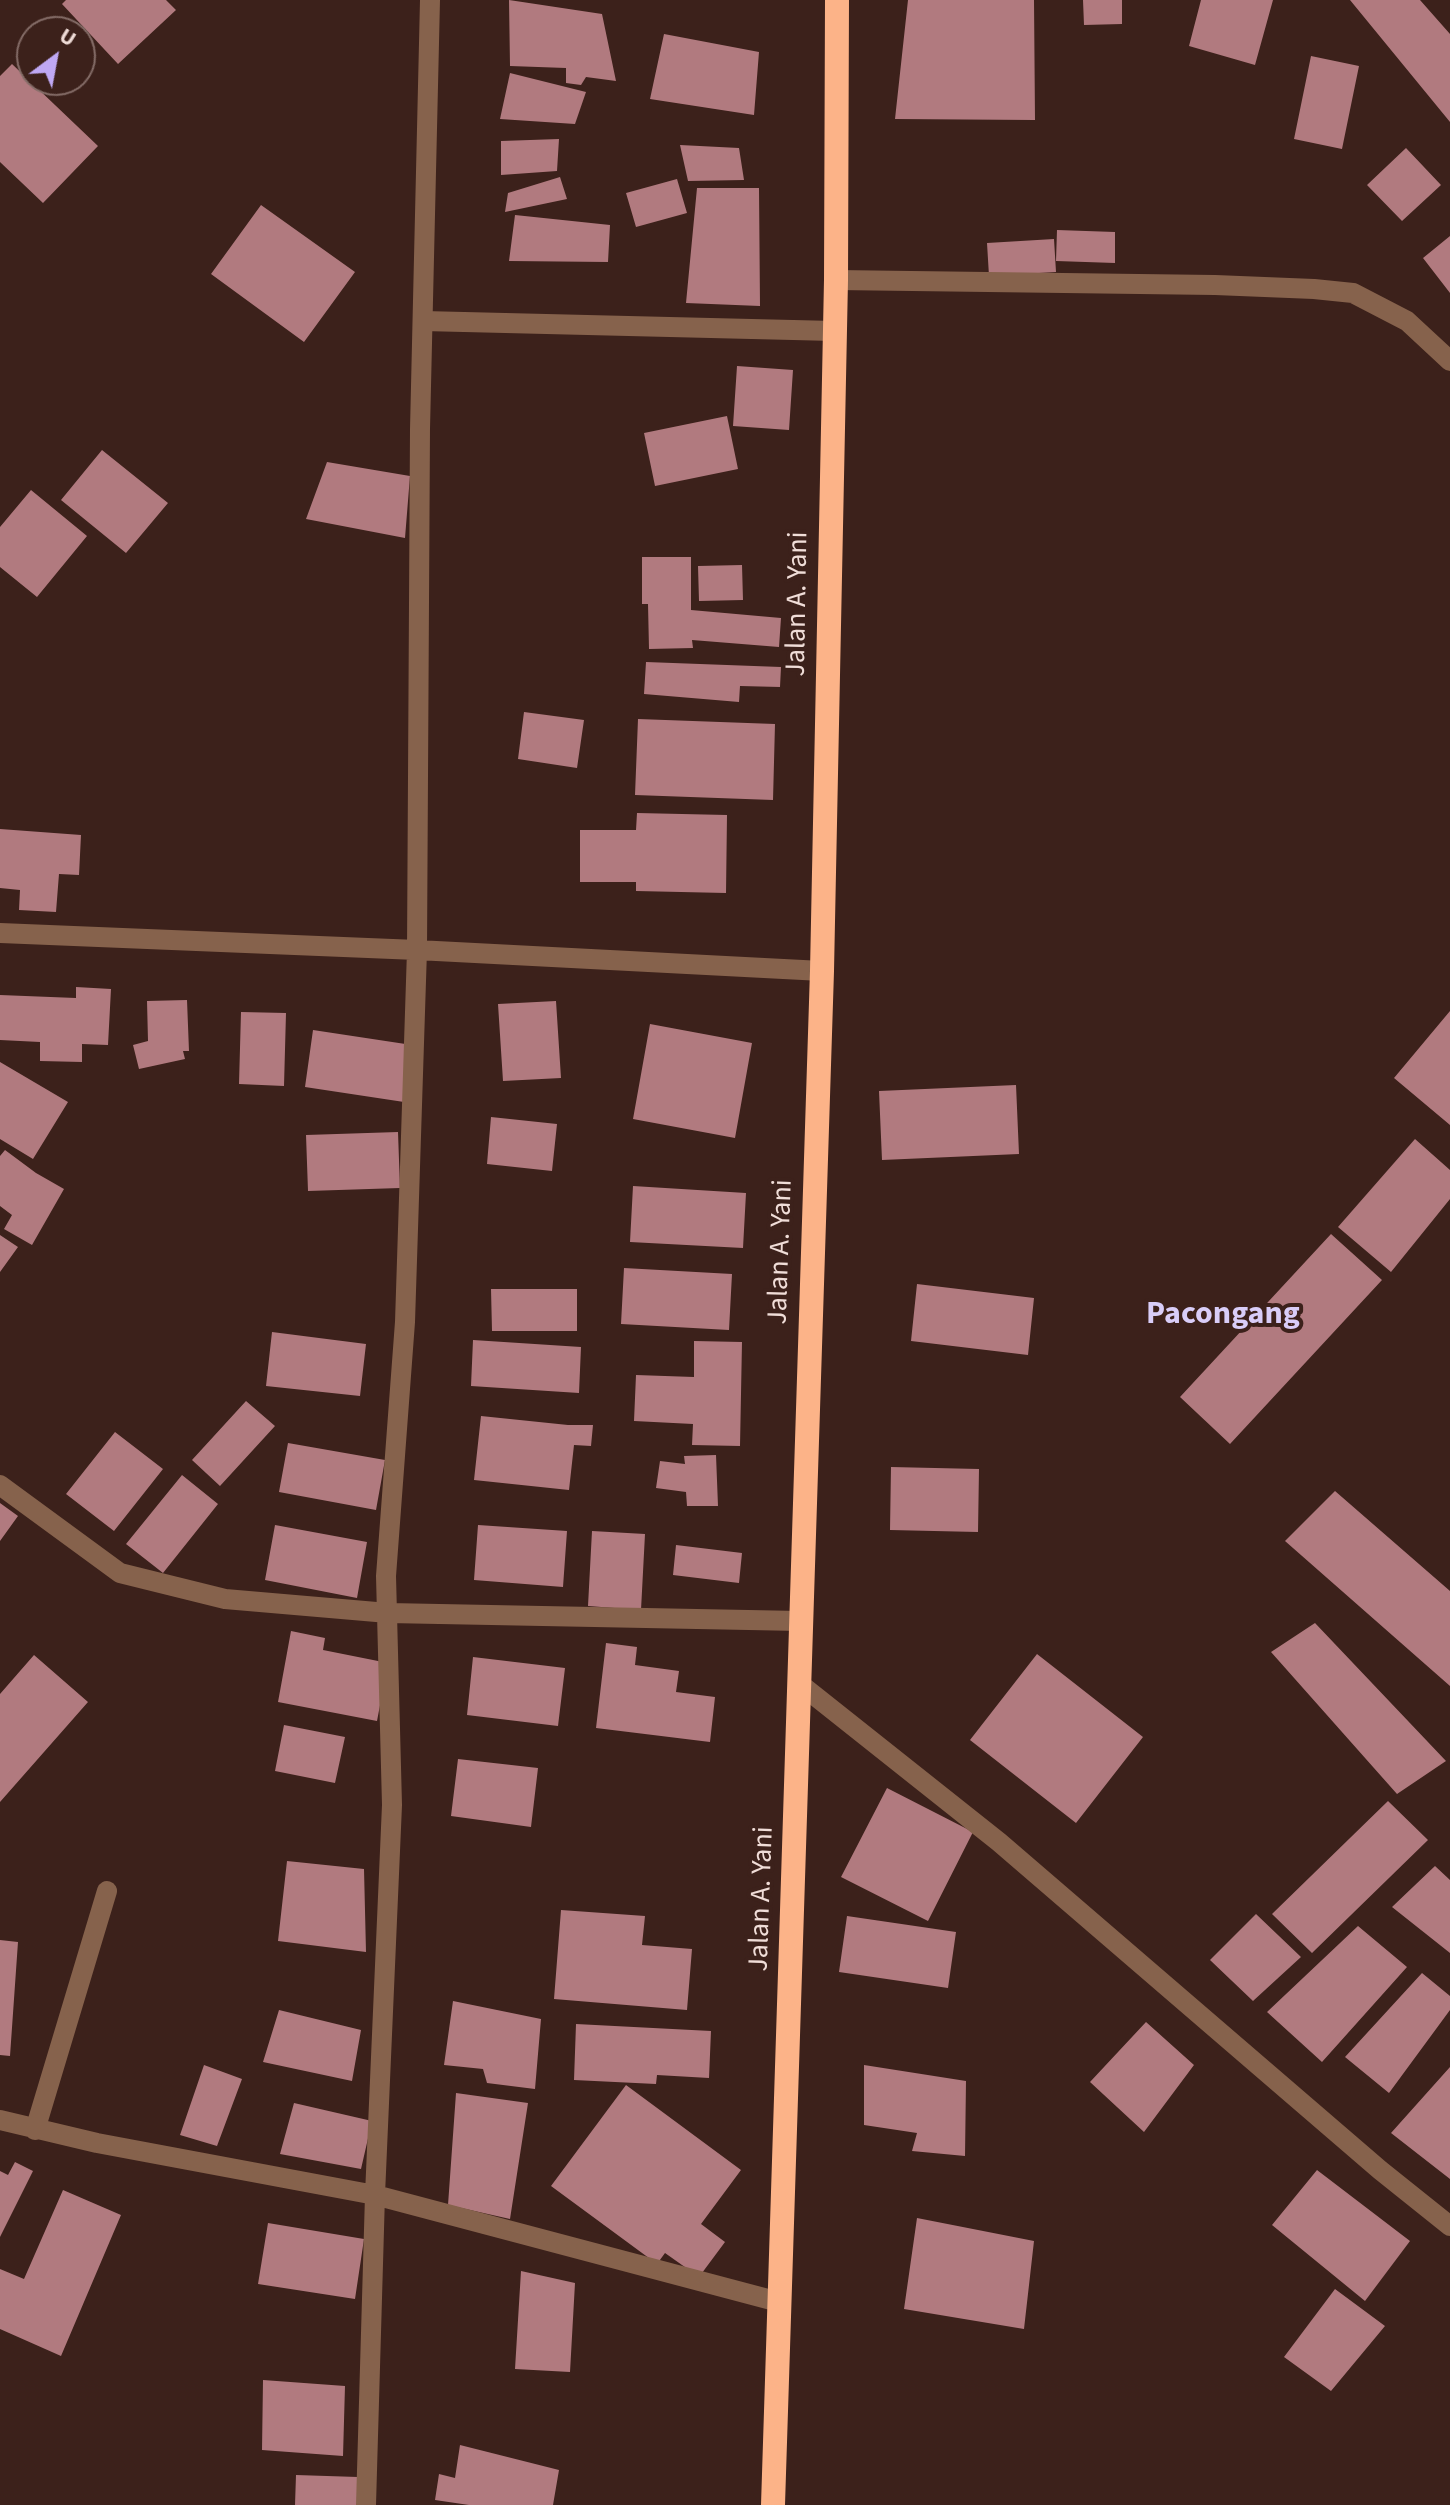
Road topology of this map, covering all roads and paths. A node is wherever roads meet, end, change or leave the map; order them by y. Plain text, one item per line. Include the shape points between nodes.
1 (430, 0) edge
2 (837, 0) edge
3 (836, 280) junction
4 (423, 321) junction
5 (834, 331) junction
6 (1450, 361) edge
7 (0, 933) edge
8 (417, 950) junction
9 (822, 971) junction
10 (0, 1485) edge
11 (388, 1613) junction
12 (800, 1621) junction
13 (800, 1684) junction
14 (107, 1891) dead end
15 (0, 2120) edge
16 (35, 2130) junction
17 (375, 2195) junction
18 (1450, 2226) edge
19 (779, 2302) junction
20 (366, 2505) edge
21 (773, 2505) edge

1 - 4 street
2 - 3 highway, Jalan A. Yani
3 - 5 highway, Jalan A. Yani
3 - 6 street via 1215,285 1353,293 1407,321
4 - 5 street
4 - 8 street
5 - 9 highway, Jalan A. Yani
7 - 8 street
8 - 9 street
8 - 11 street via 405,1322 386,1576
9 - 12 highway, Jalan A. Yani
10 - 11 street via 120,1573 225,1599
11 - 12 street
11 - 17 street via 392,1805
12 - 13 highway, Jalan A. Yani
13 - 18 street via 999,1842
13 - 19 highway, Jalan A. Yani
14 - 16 street
15 - 16 street
16 - 17 street
17 - 19 street
17 - 20 street
19 - 21 highway, Jalan A. Yani

